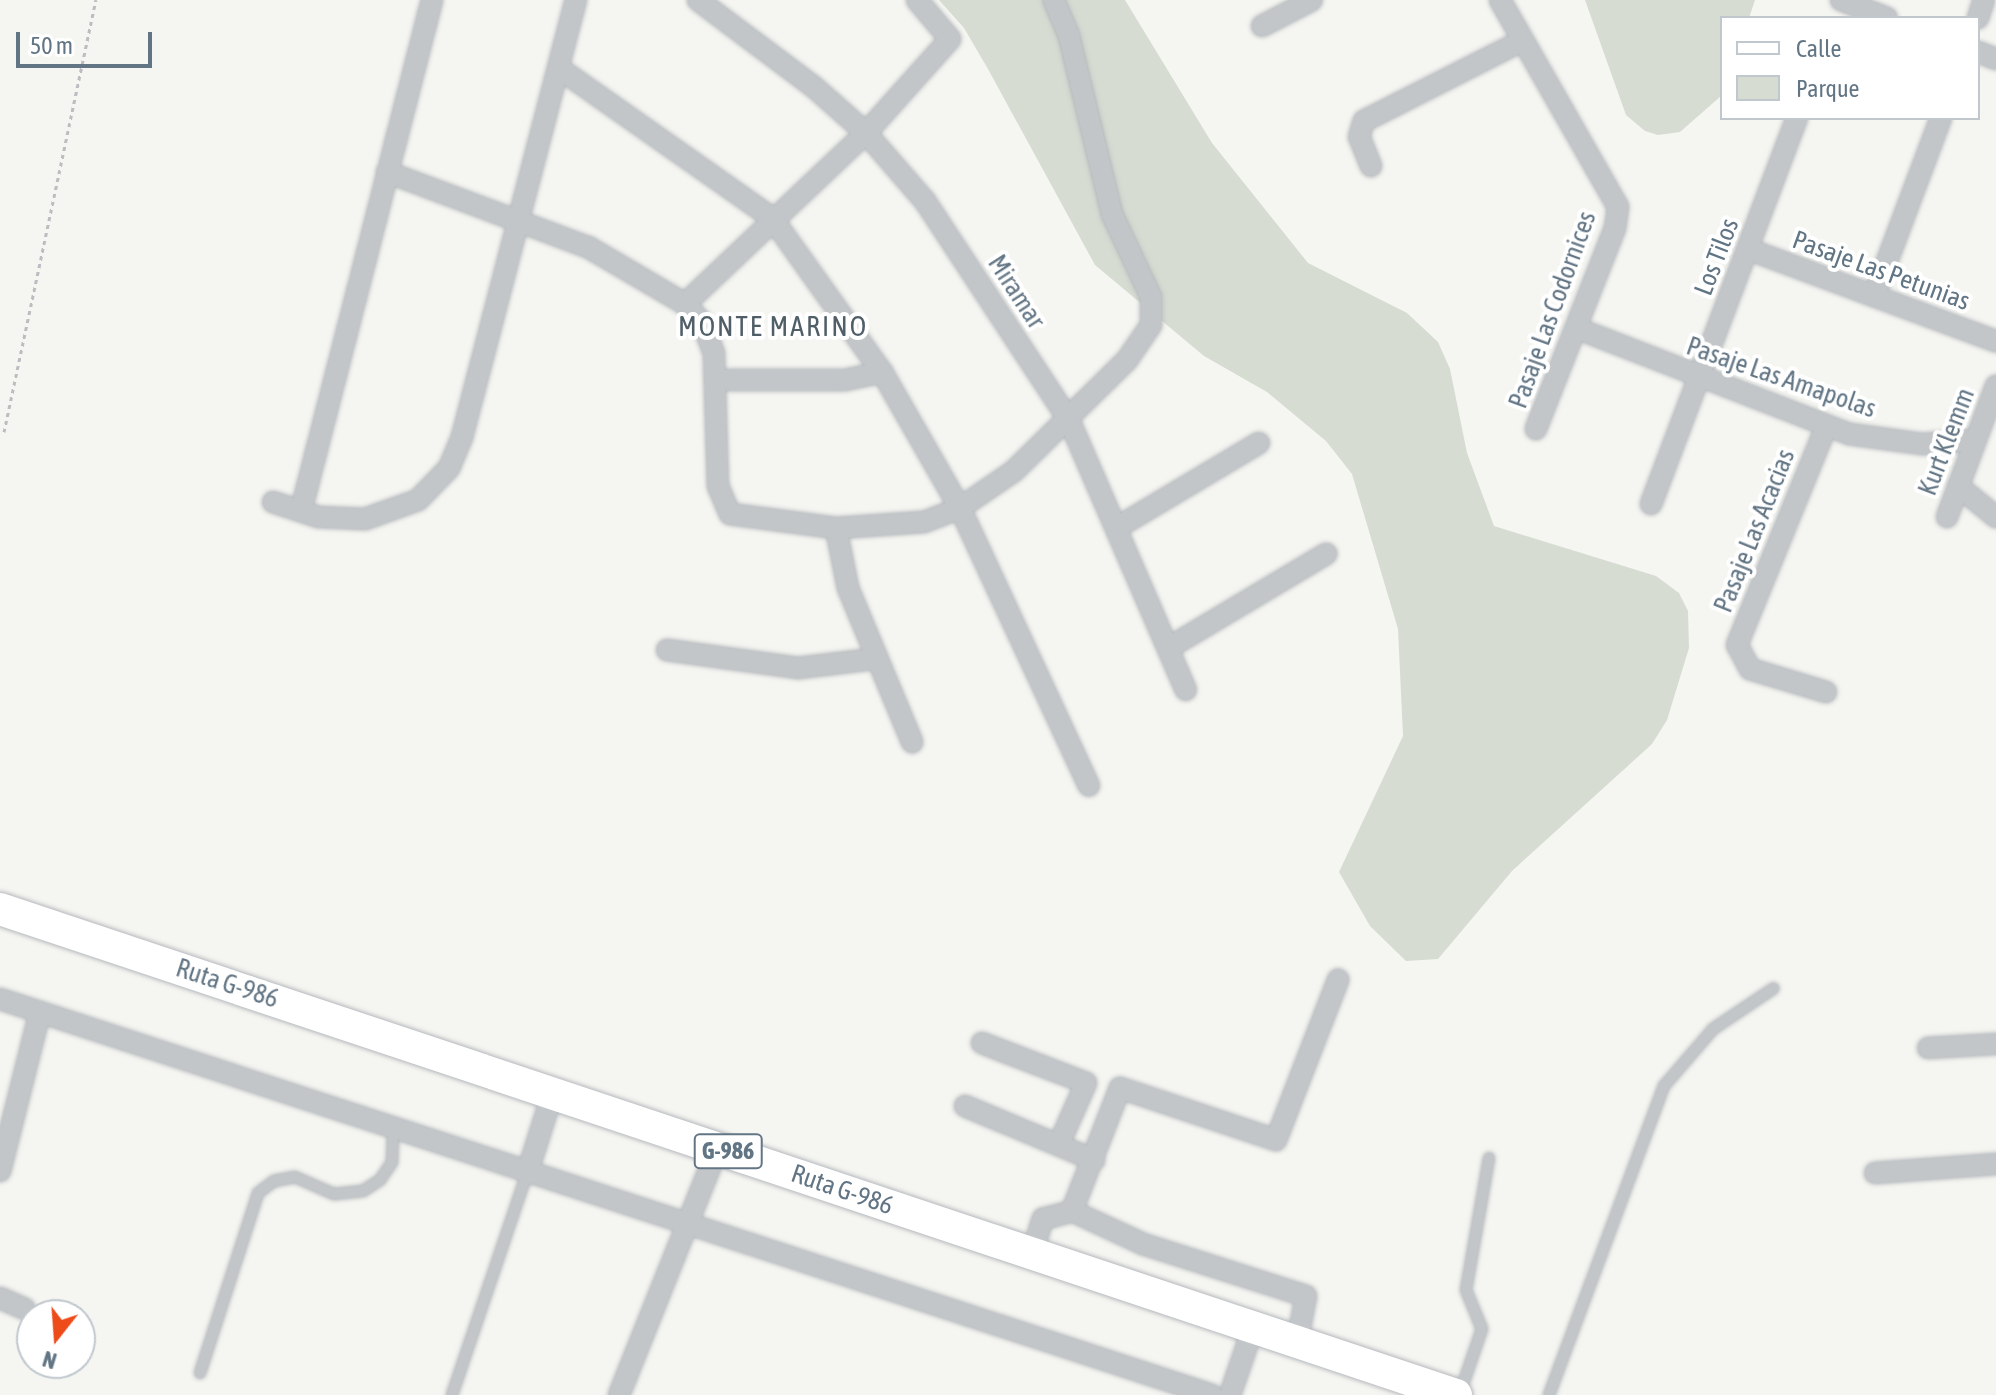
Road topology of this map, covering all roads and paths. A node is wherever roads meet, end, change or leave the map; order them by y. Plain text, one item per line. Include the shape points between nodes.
1 (96, 0) edge
2 (432, 0) edge
3 (576, 0) edge
4 (698, 0) edge
5 (917, 0) edge
6 (1054, 0) edge
7 (1312, 0) edge
8 (1500, 0) edge
9 (1841, 0) edge
10 (1882, 16) edge
11 (1262, 26) dead end
12 (1522, 41) junction
13 (560, 69) junction
14 (1796, 120) edge
15 (1940, 120) edge
16 (866, 133) junction
17 (1371, 166) dead end
18 (387, 172) junction
19 (518, 217) junction
20 (772, 218) junction
21 (1748, 249) junction
22 (1874, 296) junction
23 (685, 304) junction
24 (1576, 328) junction
25 (1996, 341) edge
26 (882, 372) junction
27 (1699, 378) junction
28 (716, 380) junction
29 (1996, 386) edge
30 (1069, 420) junction
31 (1826, 427) junction
32 (1536, 429) dead end
33 (4, 432) dead end
34 (1975, 440) junction
35 (1259, 443) dead end
36 (1958, 486) junction
37 (273, 502) dead end
38 (1651, 504) dead end
39 (960, 508) junction
40 (301, 511) junction
41 (1947, 517) dead end
42 (1996, 517) edge
43 (1118, 527) junction
44 (836, 528) junction
45 (1326, 554) dead end
46 (1170, 647) junction
47 (667, 650) dead end
48 (874, 659) junction
49 (1186, 690) dead end
50 (1826, 692) dead end
51 (912, 742) dead end
52 (1089, 786) dead end
53 (0, 909) edge
54 (1338, 980) dead end
55 (1774, 988) dead end
56 (0, 999) edge
57 (40, 1012) junction
58 (982, 1043) dead end
59 (1996, 1044) edge
60 (1928, 1048) dead end
61 (553, 1092) junction
62 (965, 1106) dead end
63 (393, 1131) junction
64 (1059, 1144) junction
65 (718, 1148) junction
66 (1489, 1158) dead end
67 (1094, 1160) junction
68 (1996, 1164) edge
69 (0, 1171) edge
70 (1875, 1173) dead end
71 (527, 1174) junction
72 (1072, 1211) junction
73 (687, 1225) junction
74 (1032, 1254) junction
75 (1253, 1328) junction
76 (1297, 1343) junction
77 (200, 1373) dead end
78 (1420, 1389) edge
79 (452, 1395) edge
80 (619, 1395) edge
81 (1212, 1395) edge
82 (1230, 1395) edge
83 (1458, 1395) edge
84 (1549, 1395) edge

1 - 33 path
2 - 18 street
3 - 13 street
4 - 16 street, Miramar via 747,33
5 - 16 street via 950,39
6 - 30 street via 1069,36 1112,214 1151,297 1153,315 1147,335
7 - 11 street
8 - 12 street, Pasaje Las Codornices
9 - 10 street
12 - 17 street via 1364,121 1359,137
12 - 24 street, Pasaje Las Codornices via 1618,207
13 - 19 street
13 - 20 street
14 - 21 street, Los Tilos
15 - 22 street
16 - 20 street
16 - 30 street, Miramar via 925,201
18 - 19 street
18 - 40 street
19 - 23 street via 620,263
19 - 40 street via 462,437 439,481 418,500 381,516 334,520
20 - 23 street
20 - 26 street
21 - 22 street, Pasaje Las Petunias
21 - 27 street, Los Tilos
22 - 25 street, Pasaje Las Petunias
23 - 28 street via 712,343
24 - 27 street, Pasaje Las Amapolas
24 - 32 street, Pasaje Las Codornices
26 - 28 street via 845,380
26 - 39 street
27 - 31 street, Pasaje Las Amapolas
27 - 38 street, Los Tilos
28 - 44 street via 718,486 730,514
29 - 34 street, Kurt Klemm
30 - 39 street via 1014,471
30 - 43 street, Miramar
31 - 34 street, Pasaje Las Amapolas via 1897,442
31 - 50 street, Pasaje Las Acacias via 1737,645 1750,669
34 - 36 street, Kurt Klemm
35 - 43 street
36 - 41 street, Kurt Klemm
36 - 42 street
37 - 40 street
39 - 44 street via 908,525
39 - 52 street
43 - 46 street, Miramar
44 - 48 street via 848,588
45 - 46 street
46 - 49 street, Miramar
47 - 48 street via 798,668
48 - 51 street
53 - 61 main road, Ruta G-986 / G-986
54 - 67 street via 1276,1140 1120,1088
55 - 84 lane via 1713,1029 1664,1086
56 - 57 street
57 - 63 street
57 - 69 street
58 - 64 street via 1086,1083
59 - 60 street
61 - 65 main road, Ruta G-986 / G-986
61 - 71 street
62 - 64 street
63 - 71 street
63 - 77 lane via 392,1162 380,1180 363,1191 334,1194 295,1177 274,1181 258,1193
64 - 67 street
65 - 73 street
65 - 74 main road, Ruta G-986 / G-986
66 - 83 lane via 1466,1290 1482,1329
67 - 72 street
68 - 70 street
71 - 73 street
71 - 79 lane
72 - 74 street via 1043,1219
72 - 76 street via 1143,1244 1306,1296
73 - 80 street
73 - 81 street
74 - 75 main road, Ruta G-986 / G-986
75 - 76 main road, Ruta G-986 / G-986
75 - 82 street
76 - 78 main road, Ruta G-986 / G-986
78 - 83 main road, Ruta G-986 / G-986

